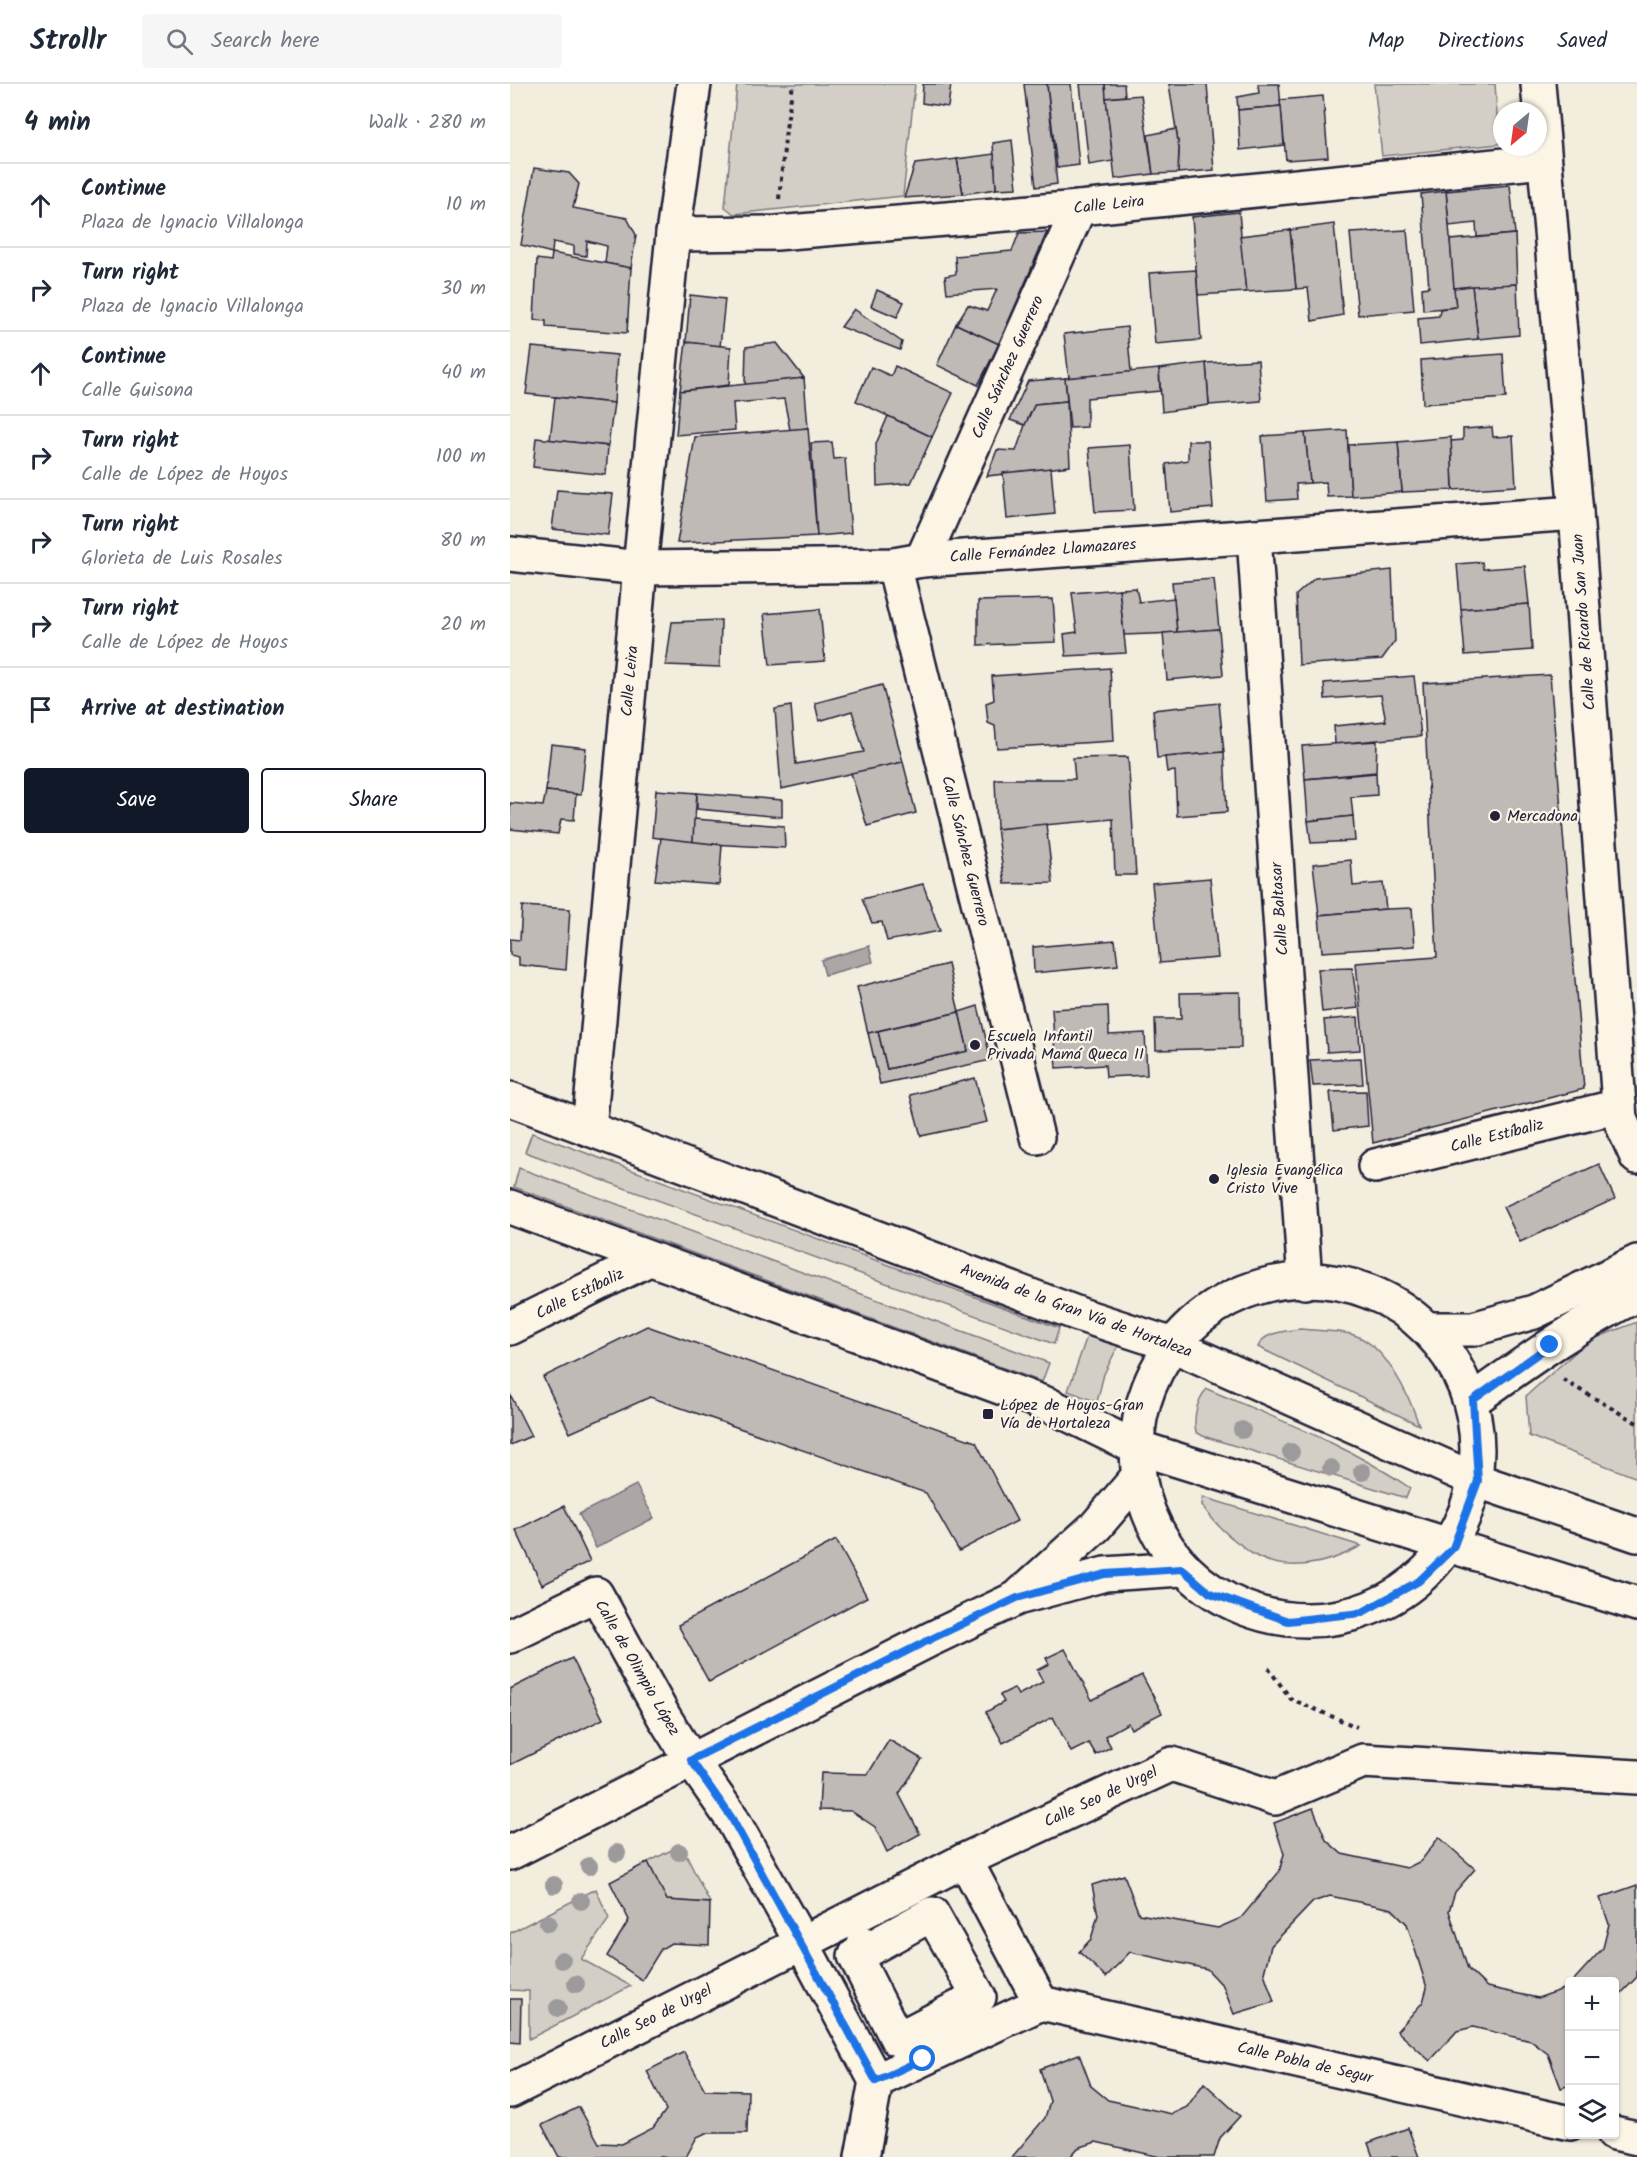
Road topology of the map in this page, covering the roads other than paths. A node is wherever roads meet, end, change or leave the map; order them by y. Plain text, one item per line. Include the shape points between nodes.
1 (694, 84) edge
2 (1538, 84) edge
3 (1544, 161) junction
4 (1079, 208) junction
5 (673, 234) junction
6 (1576, 513) junction
7 (1254, 536) junction
8 (510, 554) edge
9 (908, 562) junction
10 (640, 568) junction
11 (510, 1099) edge
12 (1619, 1106) junction
13 (589, 1129) junction
14 (1037, 1137) dead end
15 (1637, 1157) edge
16 (1375, 1166) dead end
17 (510, 1207) edge
18 (649, 1259) junction
19 (1637, 1262) edge
20 (1305, 1282) junction
21 (1637, 1295) edge
22 (510, 1328) edge
23 (1430, 1329) junction
24 (1170, 1344) junction
25 (1473, 1400) junction
26 (1133, 1446) junction
27 (1136, 1479) junction
28 (1478, 1481) junction
29 (1637, 1535) edge
30 (1453, 1548) junction
31 (1182, 1569) junction
32 (1017, 1598) junction
33 (1637, 1604) edge
34 (510, 1636) edge
35 (691, 1760) junction
36 (1637, 1777) edge
37 (510, 1853) edge
38 (965, 1860) junction
39 (802, 1943) junction
40 (866, 1947) joint
41 (1041, 2003) junction
42 (876, 2081) junction
43 (510, 2091) edge
44 (1565, 2122) edge
45 (1619, 2134) edge
46 (1637, 2138) edge
47 (862, 2157) edge

1 - 5 street, Calle Leira
2 - 3 street, Calle de Ricardo San Juan
3 - 4 street, Calle Leira
3 - 6 street, Calle de Ricardo San Juan
4 - 5 street, Calle Leira via 776,233
4 - 9 street, Calle Sánchez Guerrero
5 - 10 street, Calle Leira
6 - 7 street, Calle Fernández Llamazares
6 - 12 street, Calle de Ricardo San Juan
7 - 9 street, Calle Fernández Llamazares
7 - 20 street, Calle Baltasar
8 - 10 street, Calle Fernández Llamazares
9 - 10 street, Calle Fernández Llamazares
9 - 14 street, Calle Sánchez Guerrero
10 - 13 street, Calle Leira
11 - 13 street, Avenida de la Gran Vía de Hortaleza
12 - 15 street, Calle de Ricardo San Juan via 1620,1119
12 - 16 street, Calle Estíbaliz
13 - 24 street, Avenida de la Gran Vía de Hortaleza via 1081,1315
17 - 18 street
18 - 22 street, Calle Estíbaliz
18 - 26 street via 1049,1405
19 - 23 street via 1534,1312 1473,1329
20 - 23 street via 1346,1281
20 - 24 street via 1254,1284 1192,1318
21 - 25 street via 1550,1345
23 - 25 street
24 - 26 street
24 - 28 street, Avenida de la Gran Vía de Hortaleza
25 - 28 street
26 - 27 street
26 - 30 street
27 - 31 street via 1155,1533
27 - 32 street via 1096,1526
28 - 29 street, Avenida de la Gran Vía de Hortaleza
28 - 30 street
30 - 31 street via 1419,1581 1361,1613 1288,1621 1210,1593
30 - 33 street
31 - 32 street via 1105,1574
32 - 35 street
34 - 35 street, Calle de Olimpio López via 596,1594
35 - 37 street
35 - 39 street via 731,1817
36 - 38 street, Calle Seo de Urgel via 1364,1761 1275,1798 1172,1764
38 - 39 street, Calle Seo de Urgel
38 - 41 street
39 - 42 street
39 - 43 street, Calle Seo de Urgel
40 - 40 street via 855,1956 897,2039 913,2035 980,1996 932,1914
41 - 42 street
41 - 44 street, Calle Pobla de Segur
42 - 47 street
45 - 46 street

